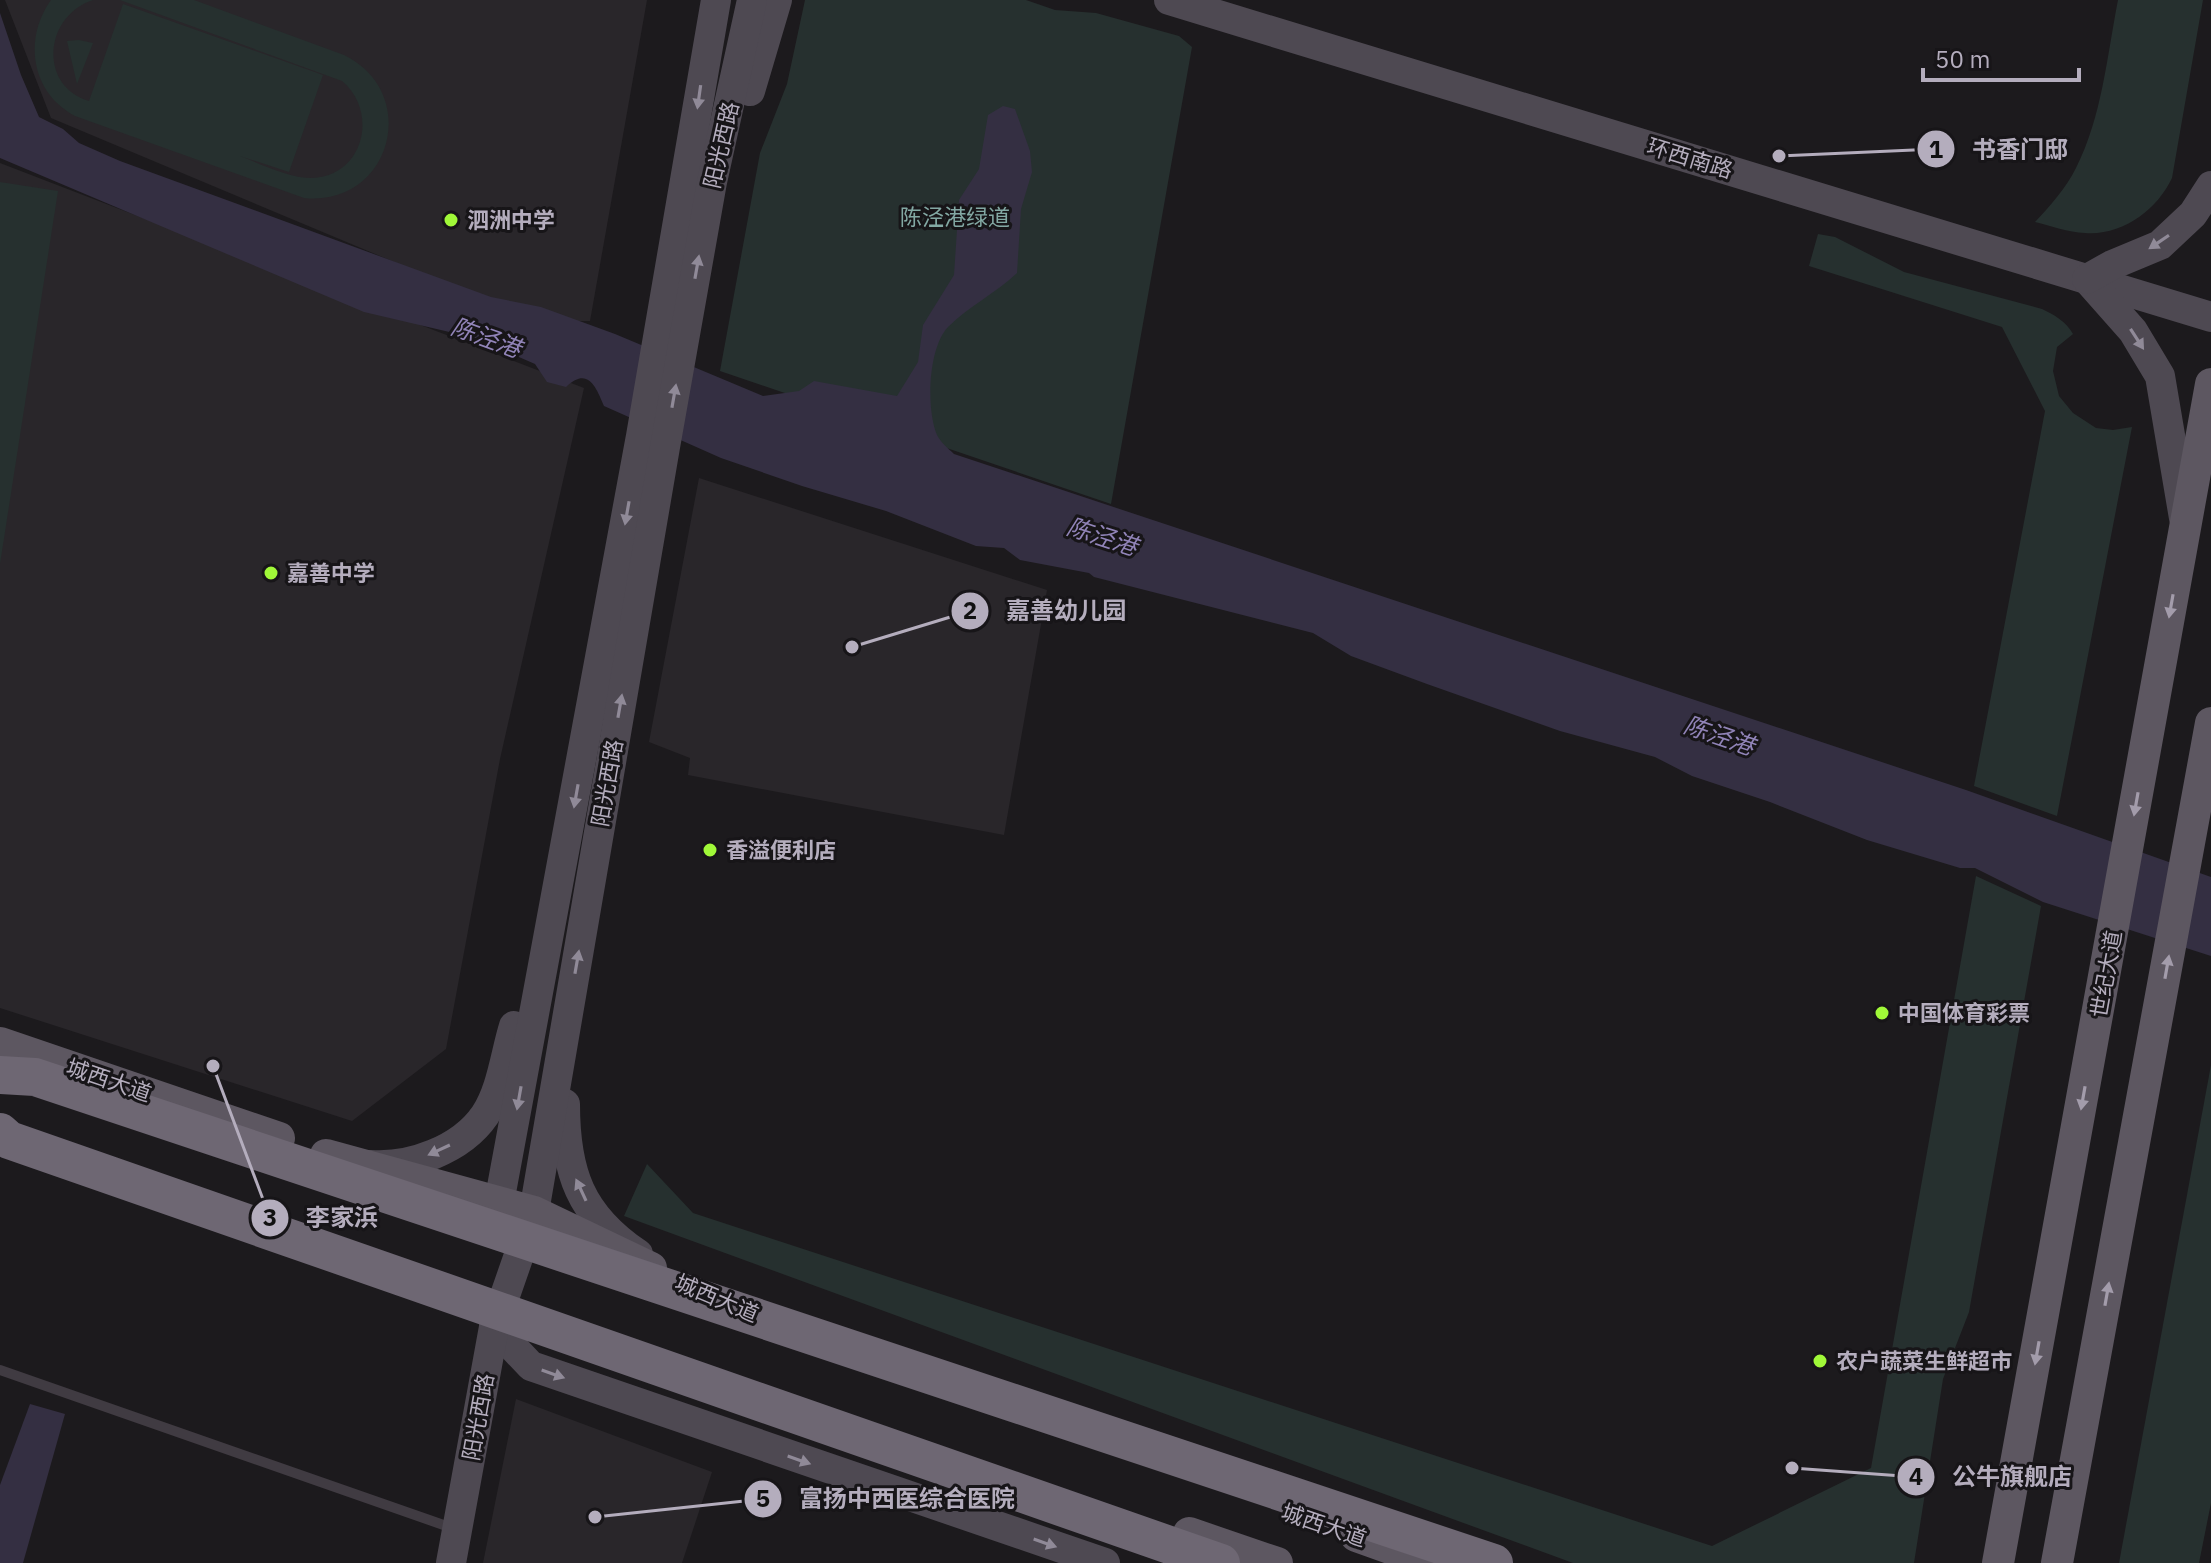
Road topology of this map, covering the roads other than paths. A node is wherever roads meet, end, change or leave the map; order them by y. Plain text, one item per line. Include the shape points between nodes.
1 (752, 0) edge
2 (777, 0) edge
3 (1169, 0) edge
4 (712, 7) edge
5 (724, 133) junction
6 (2211, 186) edge
7 (2087, 279) junction
8 (2211, 317) edge
9 (671, 339) junction
10 (2211, 384) edge
11 (653, 442) junction
12 (2185, 529) junction
13 (2209, 736) edge
14 (549, 939) junction
15 (564, 1039) junction
16 (0, 1043) edge
17 (0, 1075) edge
18 (0, 1132) edge
19 (0, 1149) edge
20 (354, 1164) junction
21 (499, 1203) junction
22 (534, 1212) junction
23 (676, 1280) junction
24 (494, 1327) junction
25 (0, 1370) edge
26 (2010, 1497) junction
27 (457, 1530) junction
28 (451, 1563) edge
29 (1105, 1563) edge
30 (1221, 1563) edge
31 (1277, 1563) edge
32 (1432, 1563) edge
33 (1494, 1563) edge
34 (1976, 1563) edge
35 (1998, 1563) edge
36 (2057, 1563) edge

1 - 5 main road, 阳光西路
2 - 5 main road via 753,86
3 - 7 main road, 环西南路
4 -> 9 main road, 阳光西路
9 -> 5 main road, 阳光西路
6 -> 7 main road via 2193,214 2160,245
7 - 8 main road, 环西南路
7 -> 12 main road via 2133,331 2160,376
9 - 11 main road, 阳光西路
10 - 12 main road, 世纪大道
11 -> 14 main road
15 -> 11 main road, 阳光西路
12 -> 26 main road, 世纪大道
36 -> 13 main road
14 -> 20 main road via 484,1115 438,1152 393,1167
14 -> 21 main road
15 - 22 main road, 阳光西路
23 -> 15 main road via 612,1237 578,1191 565,1138
16 - 20 main road, 城西大道
17 - 33 highway, bridge via 35,1077
18 - 30 highway, bridge via 9,1140
19 - 24 main road
20 - 21 main road, 城西大道
21 - 22 main road, 城西大道
21 - 24 main road
22 - 23 main road, 城西大道
22 - 24 main road, 阳光西路
23 - 32 main road, 城西大道 via 913,1381
24 - 27 main road, 阳光西路
24 -> 29 main road via 531,1366
24 - 31 main road via 643,1347
25 - 27 lane
26 - 34 main road
26 - 35 main road, 世纪大道
27 - 28 main road, 阳光西路

